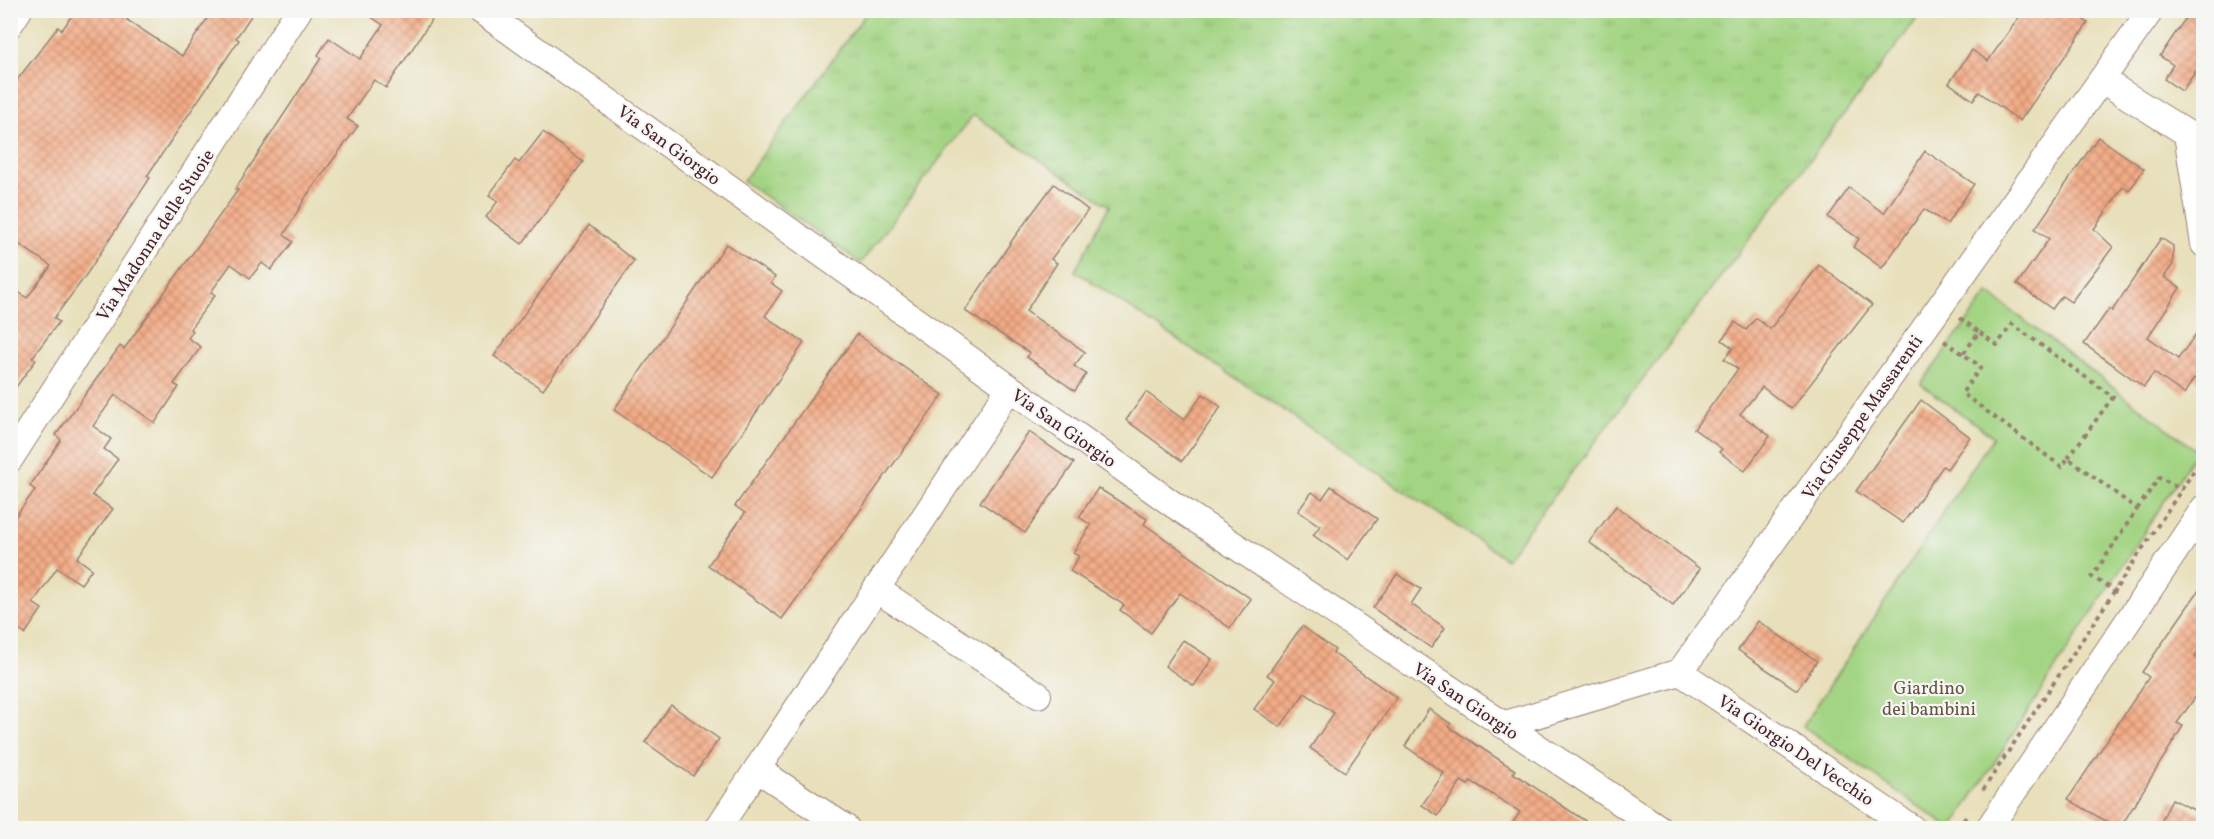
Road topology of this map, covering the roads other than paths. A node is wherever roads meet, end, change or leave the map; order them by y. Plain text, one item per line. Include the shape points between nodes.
1 (19, 10) edge
2 (299, 10) edge
3 (480, 10) edge
4 (2151, 10) edge
5 (10, 24) edge
6 (2102, 80) junction
7 (2195, 139) edge
8 (2204, 244) edge
9 (1009, 389) junction
10 (10, 459) edge
11 (2204, 508) edge
12 (876, 589) junction
13 (1680, 672) junction
14 (1038, 695) dead end
15 (1502, 725) junction
16 (757, 769) junction
17 (718, 828) edge
18 (846, 828) edge
19 (1659, 828) edge
20 (1912, 828) edge
21 (1989, 828) edge

1 - 5 street
2 - 10 street, Via Madonna delle Stuoie
3 - 9 street, Via San Giorgio
4 - 6 street, Via Giuseppe Massarenti
6 - 7 street
6 - 13 street, Via Giuseppe Massarenti
7 - 8 street
9 - 12 street
9 - 15 street, Via San Giorgio
11 - 21 street
12 - 14 street
12 - 16 street
13 - 15 street
13 - 20 street, Via Giorgio Del Vecchio
15 - 19 street, Via San Giorgio
16 - 17 street
16 - 18 street

